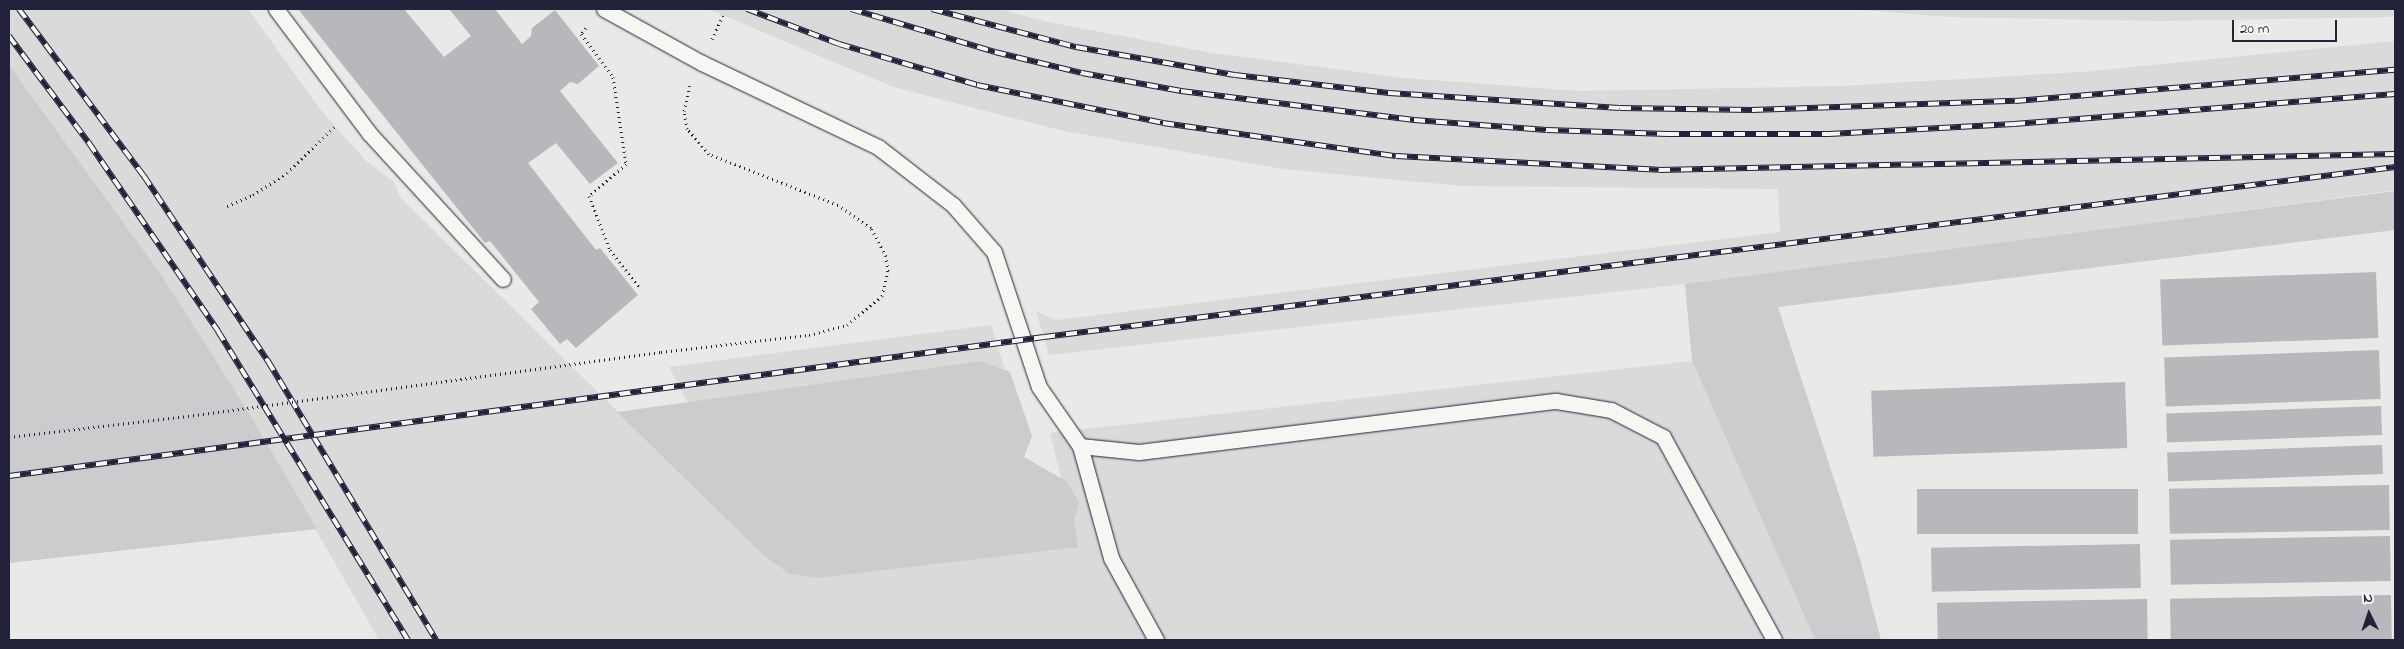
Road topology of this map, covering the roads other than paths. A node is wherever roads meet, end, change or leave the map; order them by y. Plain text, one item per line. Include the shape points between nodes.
1 (276, 9) edge
2 (604, 9) edge
3 (503, 279) dead end
4 (1080, 446) junction
5 (1156, 640) edge
6 (1774, 640) edge

1 - 3 lane via 351,108
2 - 4 lane via 702,63 878,147 953,205 994,252 1039,387
4 - 5 lane via 1112,558
4 - 6 lane via 1139,452 1556,401 1611,410 1663,437

